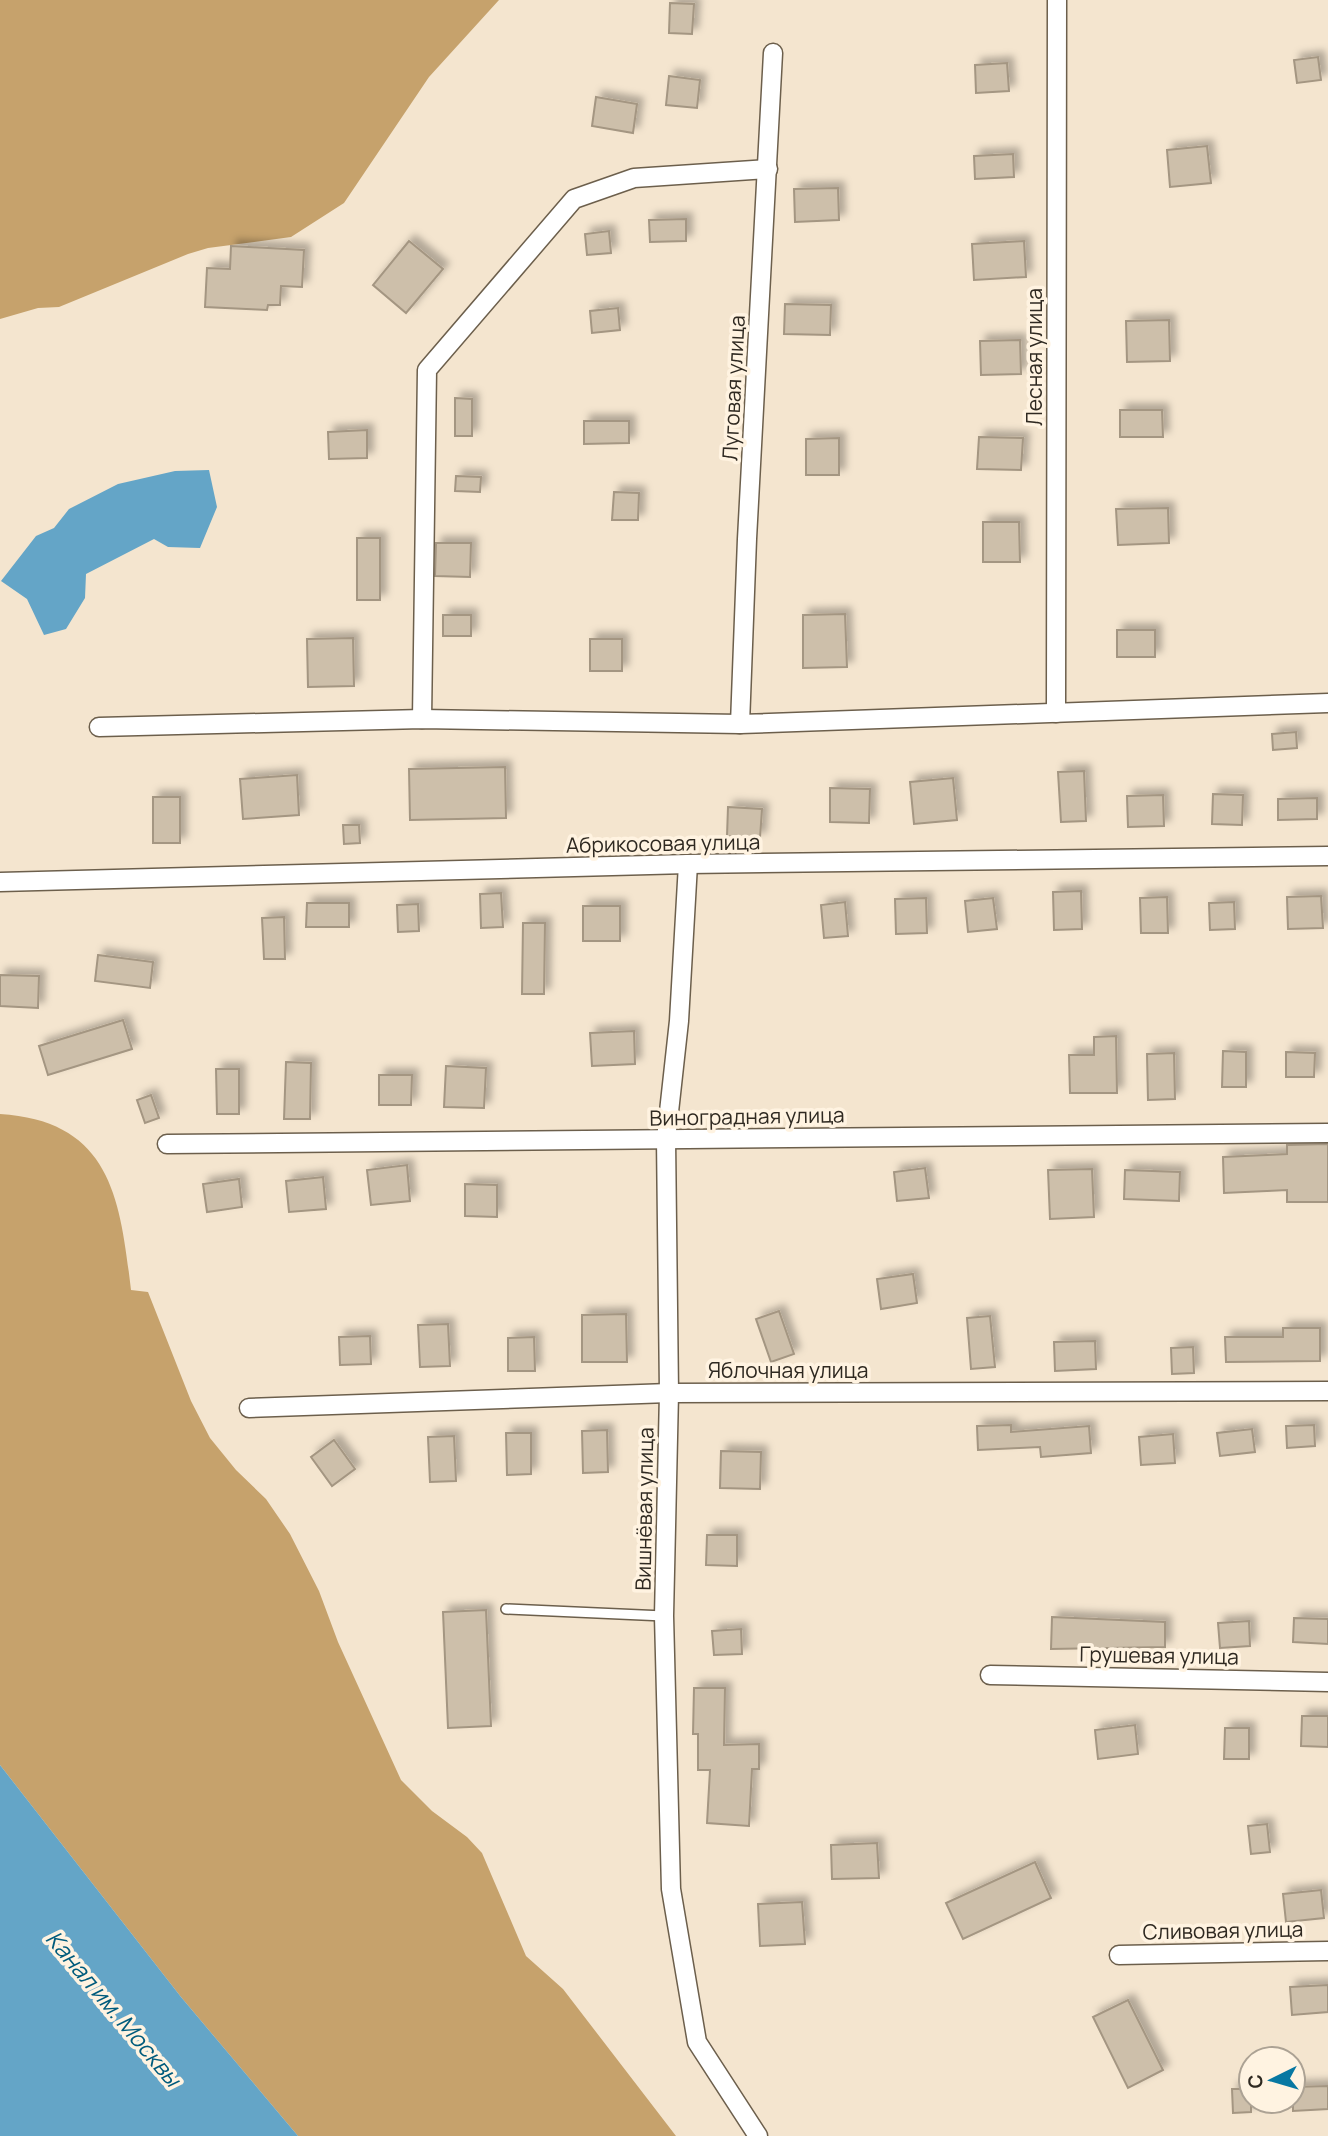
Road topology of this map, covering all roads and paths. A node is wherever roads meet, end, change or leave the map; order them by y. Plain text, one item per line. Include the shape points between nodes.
1 (1057, 0) edge
2 (774, 53) dead end
3 (768, 169) junction
4 (1328, 703) edge
5 (1056, 713) junction
6 (422, 719) junction
7 (740, 724) junction
8 (99, 727) dead end
9 (1328, 856) edge
10 (688, 864) junction
11 (0, 882) edge
12 (1328, 1133) edge
13 (666, 1139) junction
14 (167, 1144) dead end
15 (1328, 1391) edge
16 (669, 1393) junction
17 (249, 1408) dead end
18 (506, 1609) dead end
19 (664, 1616) junction
20 (990, 1675) dead end
21 (1328, 1682) edge
22 (1328, 1951) edge
23 (1119, 1955) dead end
24 (758, 2136) edge

1 - 5 street, Лесная улица
2 - 3 street, Луговая улица
3 - 6 street via 634,178 574,199 427,370
3 - 7 street, Луговая улица
4 - 5 street
5 - 7 street
6 - 7 street
6 - 8 street
9 - 10 street, Абрикосовая улица
10 - 11 street, Абрикосовая улица
10 - 13 street, Вишнёвая улица via 679,1021
12 - 13 street, Виноградная улица
13 - 14 street, Виноградная улица
13 - 16 street, Вишнёвая улица
15 - 16 street, Яблочная улица
16 - 17 street, Яблочная улица
16 - 19 street, Вишнёвая улица
18 - 19 lane
19 - 24 street, Вишнёвая улица via 671,1889 697,2042
20 - 21 street, Грушевая улица
22 - 23 street, Сливовая улица

